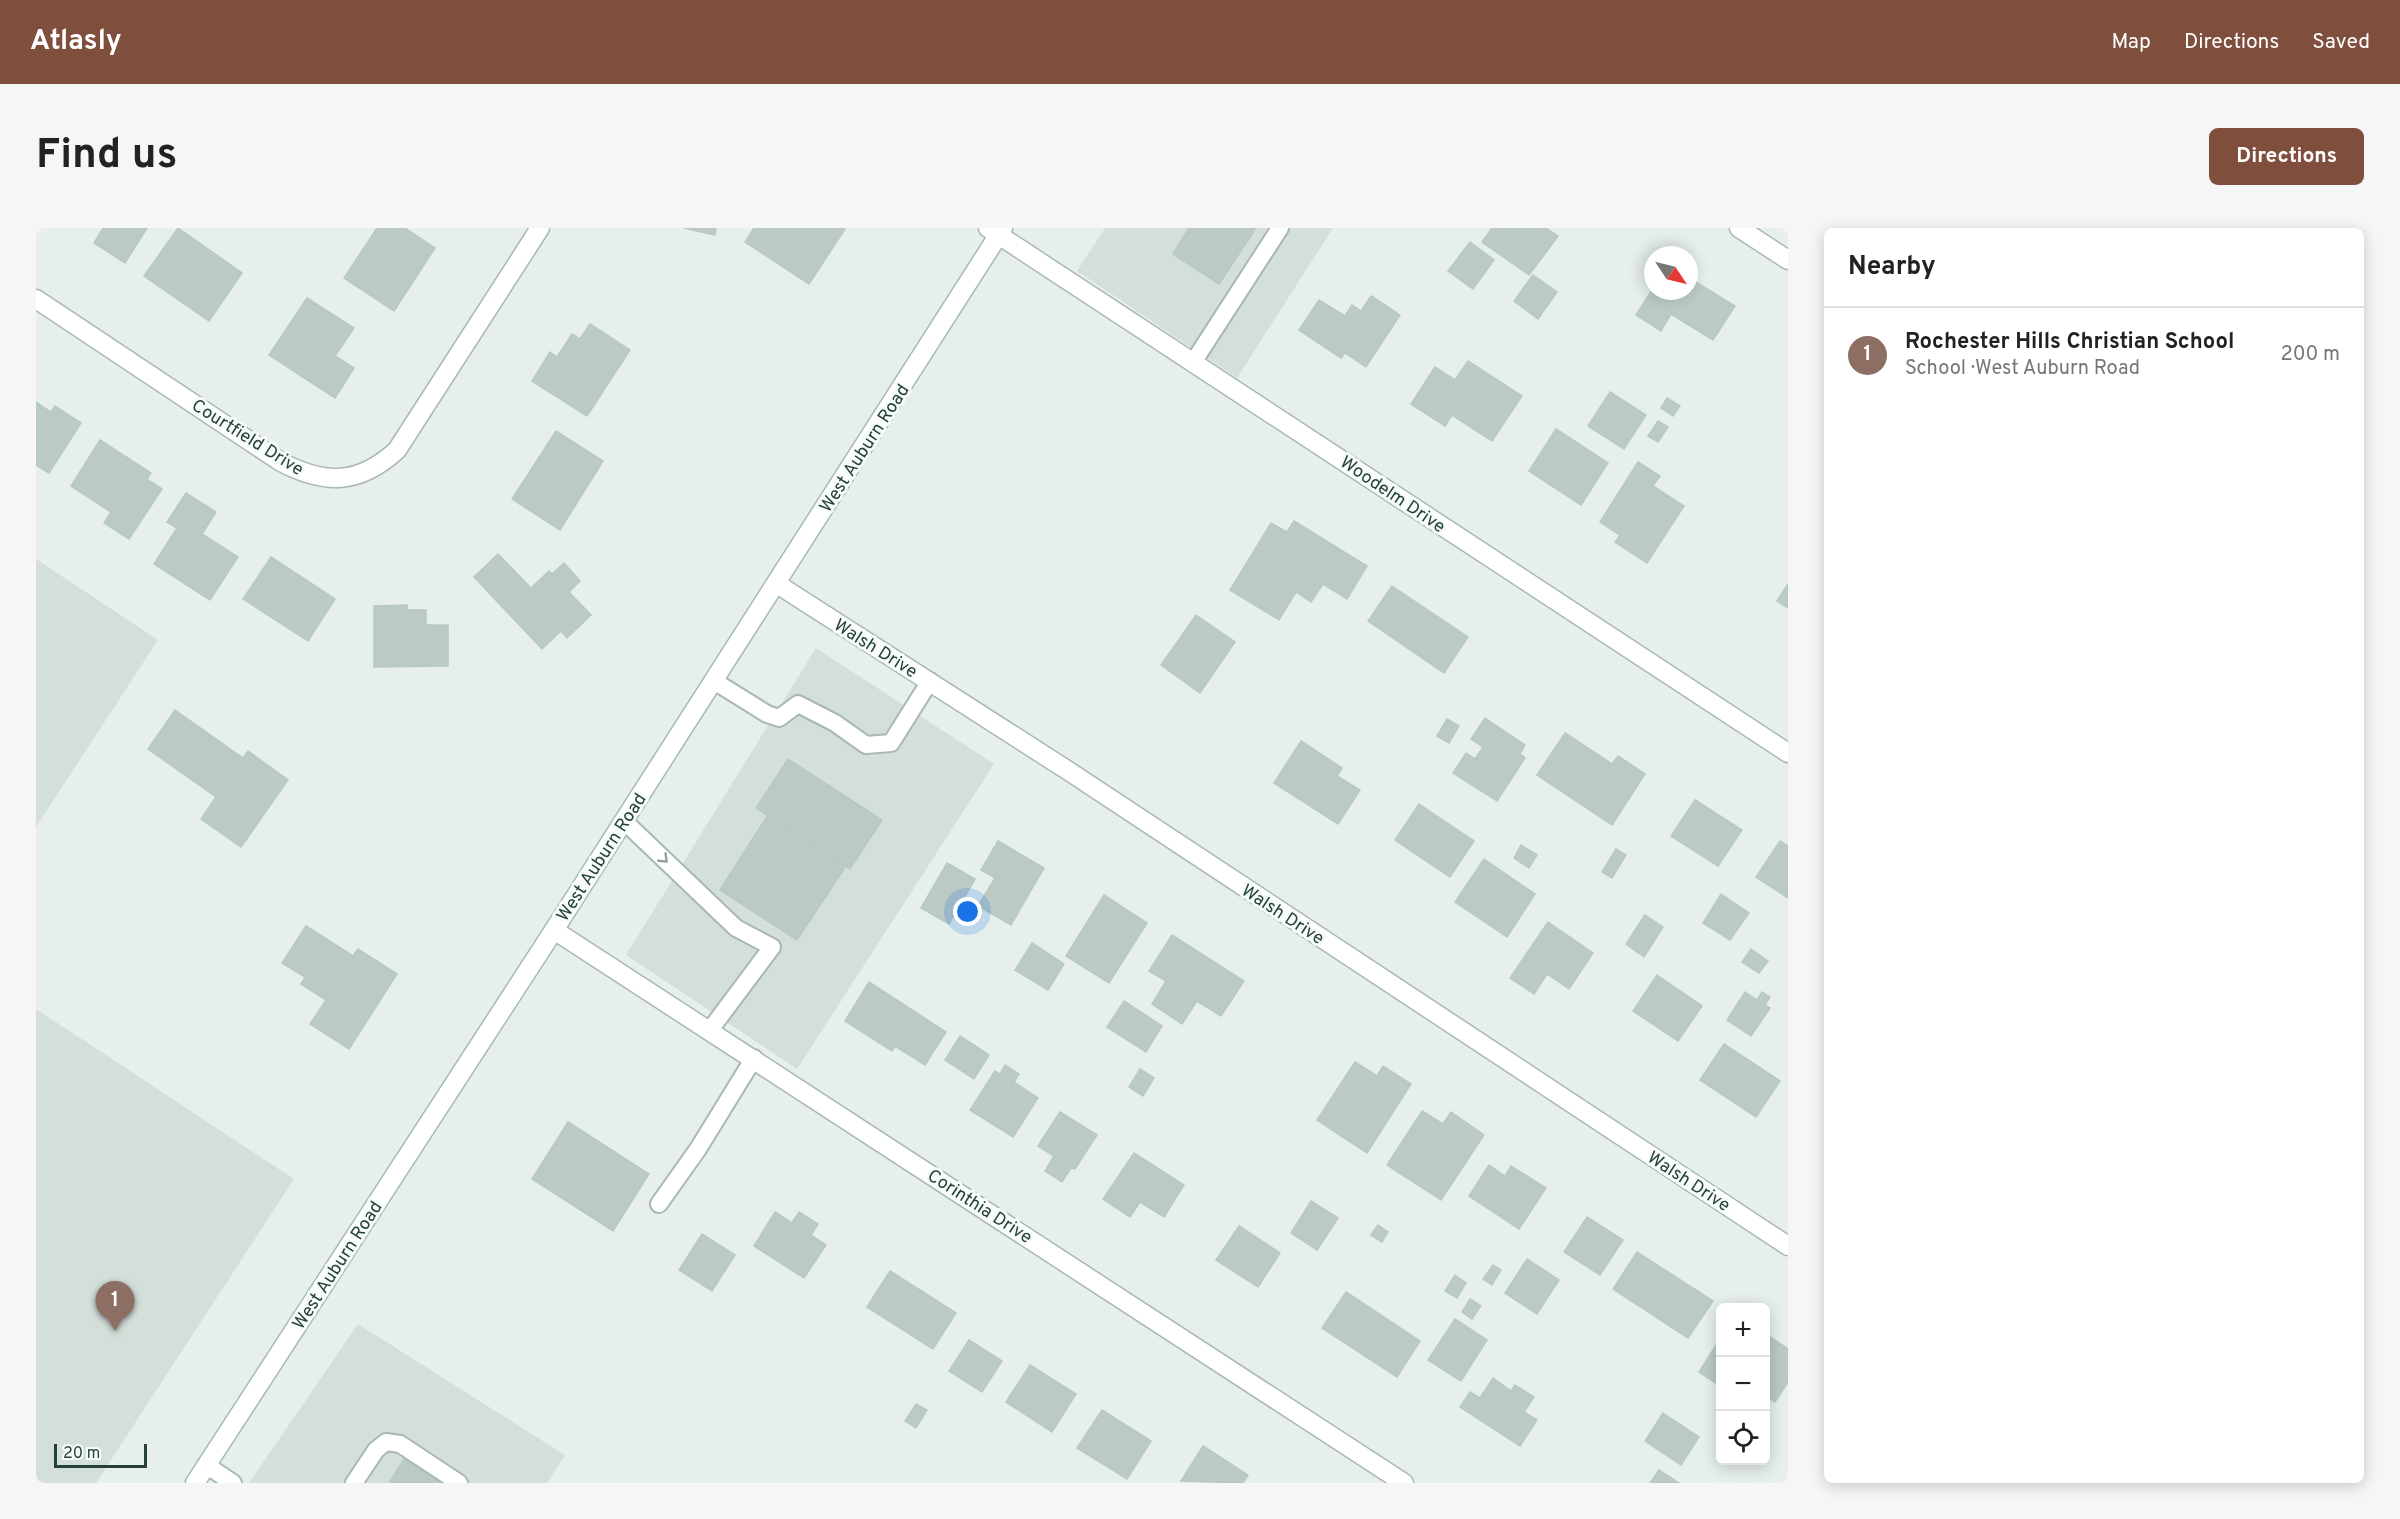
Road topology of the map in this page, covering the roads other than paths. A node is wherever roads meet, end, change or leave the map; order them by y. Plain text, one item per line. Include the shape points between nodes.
1 (540, 228) edge
2 (1280, 228) edge
3 (1739, 228) edge
4 (997, 230) edge
5 (1788, 260) edge
6 (36, 299) edge
7 (1194, 361) junction
8 (777, 584) junction
9 (714, 681) junction
10 (930, 681) junction
11 (1788, 753) edge
12 (624, 821) junction
13 (554, 930) junction
14 (710, 1030) junction
15 (754, 1058) junction
16 (659, 1204) dead end
17 (1788, 1246) edge
18 (206, 1466) junction
19 (195, 1483) edge
20 (233, 1483) edge
21 (354, 1483) edge
22 (459, 1483) edge
23 (1404, 1483) edge

1 - 6 street, Courtfield Drive via 402,442 386,459 353,476 333,479 304,474 281,462
2 - 7 lane
3 - 5 street
4 - 7 street, Woodelm Drive
4 - 8 street, West Auburn Road
7 - 11 street, Woodelm Drive
8 - 9 street, West Auburn Road
8 - 10 street, Walsh Drive
9 - 10 lane via 779,718 798,704 866,745 891,743
9 - 12 street, West Auburn Road
10 - 17 street, Walsh Drive
12 - 13 street, West Auburn Road
12 -> 14 lane via 736,928 772,946
13 - 14 street, Corinthia Drive
13 - 18 street, West Auburn Road
14 - 15 street, Corinthia Drive
15 - 16 lane
15 - 23 street, Corinthia Drive
18 - 19 street, West Auburn Road
18 - 20 lane
21 - 22 lane via 386,1442 400,1444

